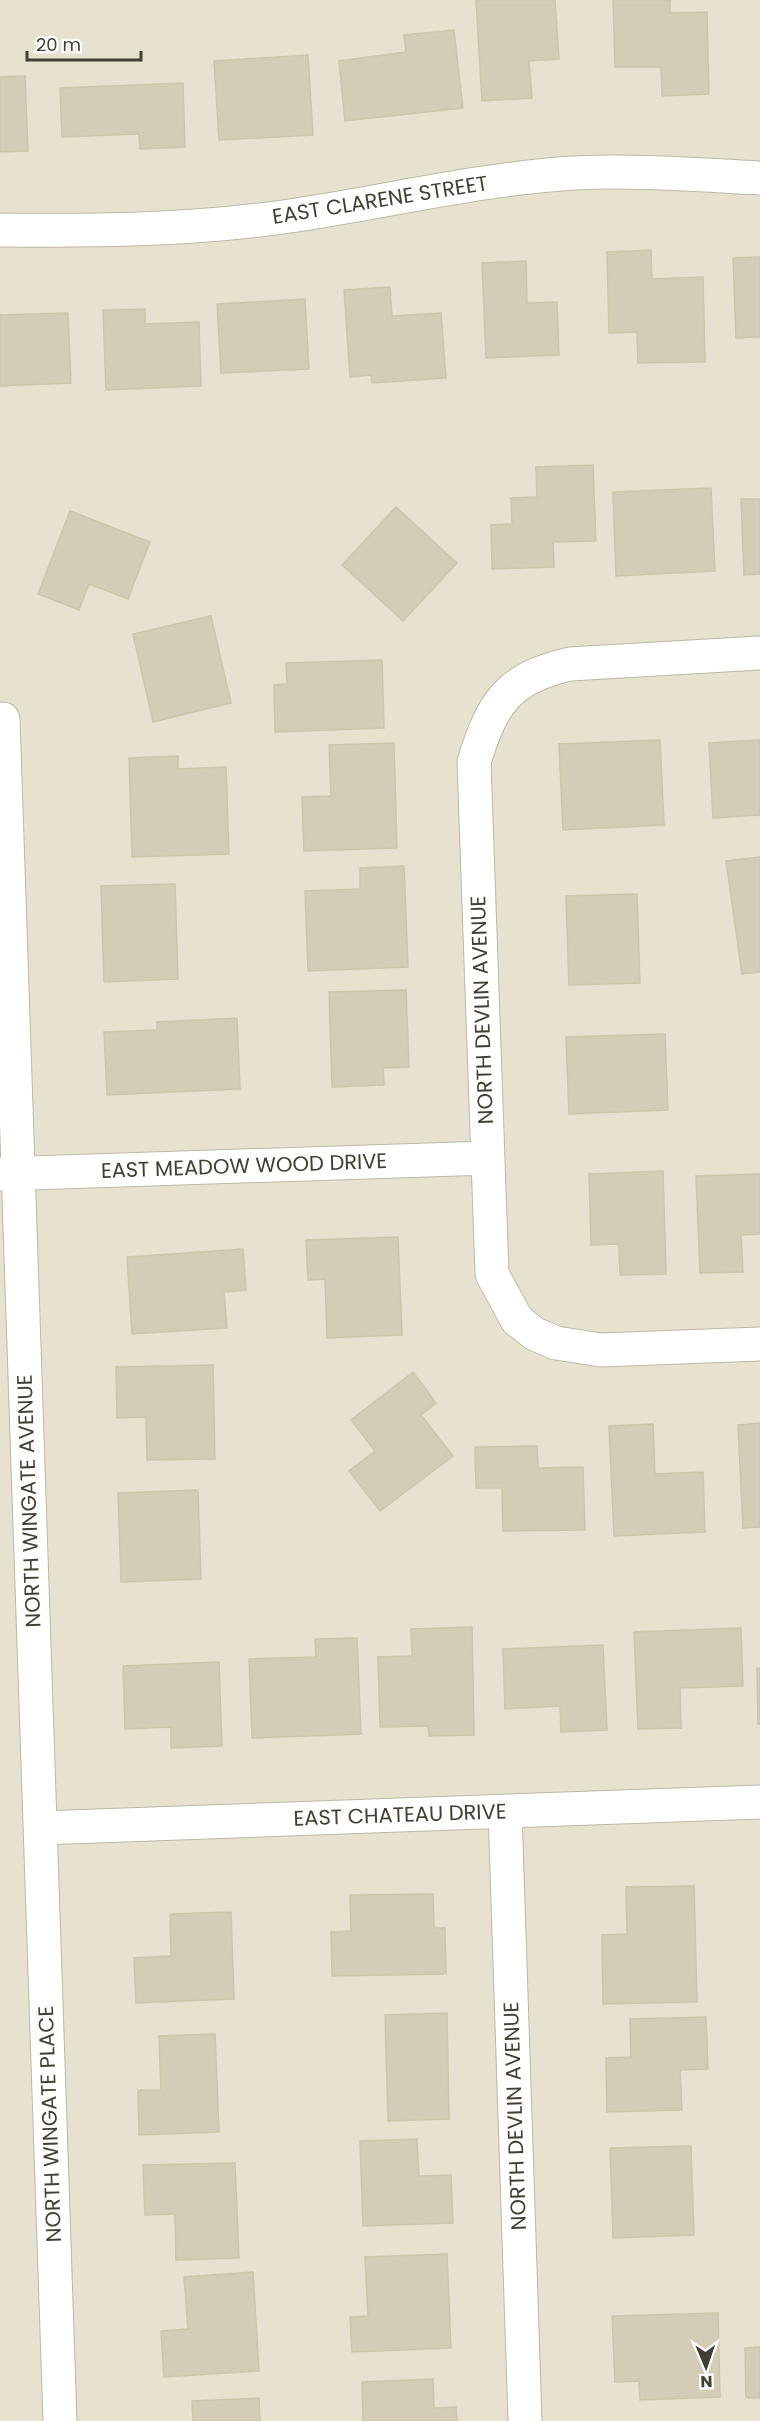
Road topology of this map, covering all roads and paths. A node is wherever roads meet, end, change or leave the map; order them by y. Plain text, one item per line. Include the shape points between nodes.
1 (760, 178) edge
2 (0, 230) edge
3 (760, 653) edge
4 (3, 719) dead end
5 (488, 1158) junction
6 (9, 1174) edge
7 (760, 1344) edge
8 (760, 1802) edge
9 (505, 1811) junction
10 (40, 1828) junction
11 (60, 2421) edge
12 (525, 2421) edge

1 - 2 street, EAST CLARENE STREET via 573,173 289,216 87,231
3 - 5 street, NORTH DEVLIN AVENUE via 570,664 530,677 500,700 486,723 474,762
4 - 6 street
5 - 6 street, EAST MEADOW WOOD DRIVE
5 - 7 street, NORTH DEVLIN AVENUE via 492,1274 517,1320 535,1334 556,1343 601,1350
6 - 10 street, NORTH WINGATE AVENUE
8 - 9 street, EAST CHATEAU DRIVE
9 - 10 street, EAST CHATEAU DRIVE
9 - 12 street, NORTH DEVLIN AVENUE
10 - 11 street, NORTH WINGATE PLACE

